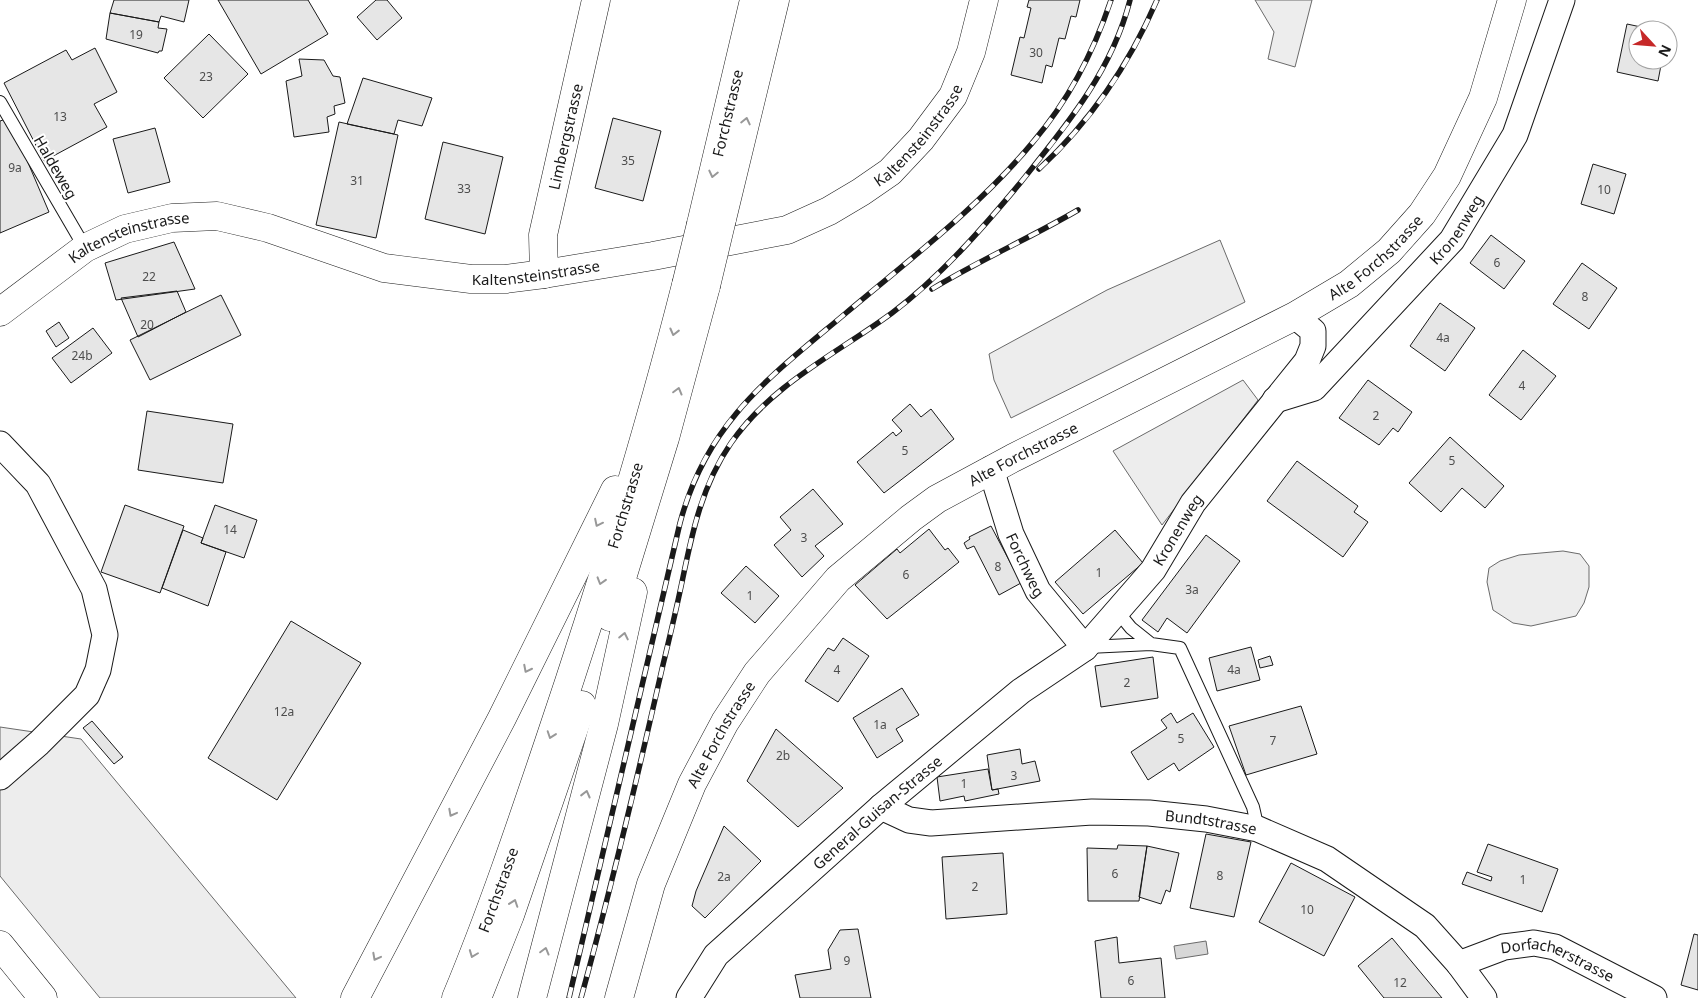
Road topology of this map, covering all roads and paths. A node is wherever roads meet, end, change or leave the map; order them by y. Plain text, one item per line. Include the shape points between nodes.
1 (596, 0) edge
2 (754, 0) edge
3 (774, 0) edge
4 (984, 0) edge
5 (1512, 0) edge
6 (1562, 0) edge
7 (0, 102) edge
8 (712, 222) junction
9 (84, 248) junction
10 (544, 274) junction
11 (0, 312) edge
12 (1295, 316) junction
13 (1275, 400) junction
14 (658, 427) junction
15 (0, 444) edge
16 (991, 469) junction
17 (1117, 610) junction
18 (1151, 644) junction
19 (1085, 648) junction
20 (0, 777) edge
21 (881, 807) junction
22 (1258, 829) junction
23 (0, 945) edge
24 (1459, 964) junction
25 (43, 998) edge
26 (355, 998) edge
27 (456, 998) edge
28 (477, 998) edge
29 (532, 998) edge
30 (619, 998) edge
31 (689, 998) edge
32 (1484, 998) edge
33 (1654, 998) edge

1 - 10 main road, Limbergstrasse via 542,235
2 -> 8 main road, Forchstrasse
8 -> 3 main road, Forchstrasse
4 - 10 main road, Kaltensteinstrasse via 971,52 953,96 922,138 890,172 862,192 787,230
5 - 12 main road, Alte Forchstrasse via 1483,98 1447,176 1422,214 1389,251 1349,284
6 - 13 street, Kronenweg via 1514,135 1452,240 1314,388
7 - 9 lane, Haldeweg
8 - 14 main road, Forchstrasse, bridge
9 - 10 main road, Kaltensteinstrasse via 125,229 172,218 217,216 268,228 384,268 471,279
9 - 11 main road, Kaltensteinstrasse
12 - 13 street, Kronenweg via 1313,331 1313,346 1307,360
12 - 16 main road, Alte Forchstrasse
13 - 17 street, Kronenweg via 1193,504 1152,570
14 -> 26 main road
14 -> 27 main road, Forchstrasse via 518,832
28 -> 14 main road, Forchstrasse via 510,915 573,731
29 -> 14 main road via 604,724
15 - 20 street via 38,484 94,589 105,635 98,670 88,695
16 - 19 street, Forchweg via 1011,534 1038,591
16 - 30 main road, Alte Forchstrasse via 937,499 838,579 757,673 725,722 692,784 652,884
17 - 18 lane via 1131,628
17 - 19 street, General-Guisan-Strasse
18 - 19 lane
18 - 22 lane via 1180,648 1253,807
19 - 21 street, General-Guisan-Strasse via 1021,691
21 - 22 street, Bundtstrasse via 909,820 931,823 1101,812 1206,819
21 - 31 street, General-Guisan-Strasse via 716,955
22 - 24 street, Bundtstrasse via 1328,859 1424,926
23 - 25 main road
24 - 32 street, Bundtstrasse
24 - 33 street, Dorfacherstrasse via 1504,946 1534,943 1555,947

